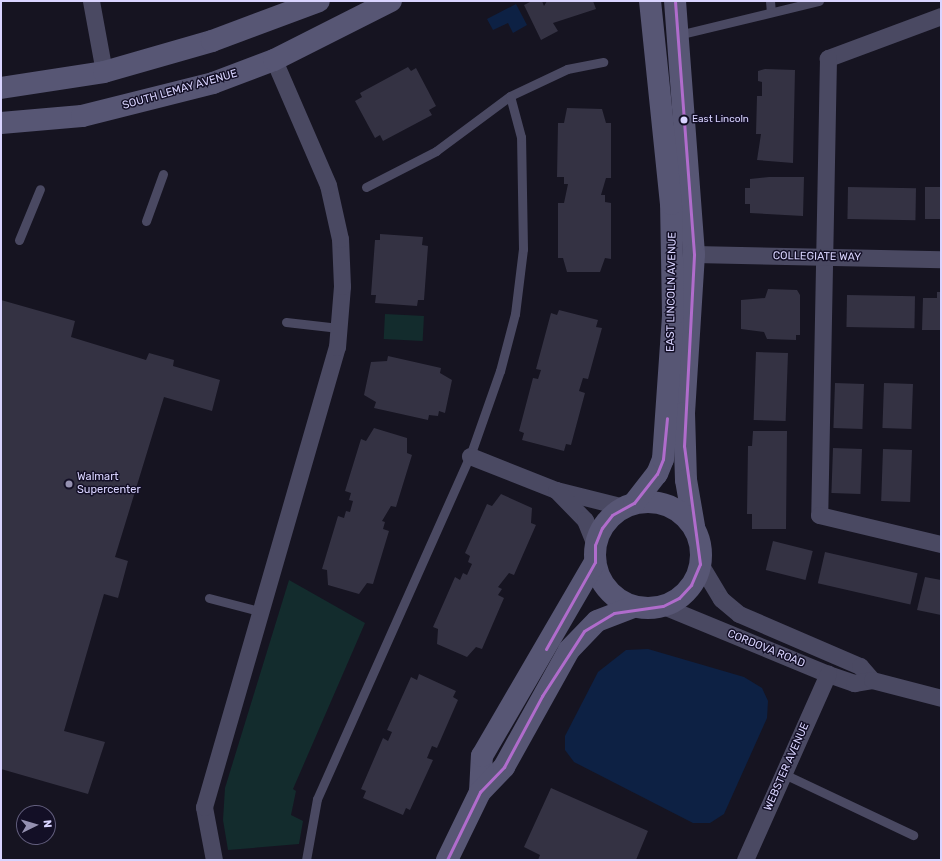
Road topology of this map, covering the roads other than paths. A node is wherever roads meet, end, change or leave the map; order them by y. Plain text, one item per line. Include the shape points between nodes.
1 (90, 1) edge
2 (319, 1) edge
3 (391, 1) edge
4 (650, 1) edge
5 (675, 1) edge
6 (770, 1) edge
7 (819, 1) edge
8 (771, 12) junction
9 (941, 16) edge
10 (678, 34) junction
11 (274, 60) junction
12 (603, 62) dead end
13 (104, 72) junction
14 (1, 88) edge
15 (510, 96) junction
16 (1, 123) edge
17 (163, 174) dead end
18 (366, 186) dead end
19 (40, 189) dead end
20 (146, 221) dead end
21 (19, 240) dead end
22 (694, 254) junction
23 (824, 256) junction
24 (941, 259) edge
25 (286, 322) dead end
26 (338, 328) junction
27 (470, 456) junction
28 (556, 490) junction
29 (629, 505) junction
30 (694, 526) junction
31 (941, 544) edge
32 (595, 554) junction
33 (700, 564) junction
34 (209, 598) dead end
35 (663, 606) junction
36 (633, 607) junction
37 (263, 612) junction
38 (828, 674) junction
39 (872, 680) junction
40 (941, 698) edge
41 (784, 774) junction
42 (480, 792) junction
43 (913, 835) dead end
44 (214, 860) edge
45 (306, 860) edge
46 (447, 860) edge
47 (746, 860) edge

1 - 13 street
2 - 13 street via 212,41
3 - 11 street, SOUTH LEMAY AVENUE
4 - 29 street, EAST LINCOLN AVENUE via 671,204 673,315 663,459 657,474
5 - 10 street, EAST LINCOLN AVENUE
6 - 8 lane
7 - 8 lane
8 - 10 lane
9 - 23 street via 828,58
10 - 22 street, EAST LINCOLN AVENUE
11 - 16 street, SOUTH LEMAY AVENUE via 213,83 113,110
11 - 26 street via 328,185 340,239
12 - 15 lane via 567,69
13 - 14 street
15 - 18 lane via 436,151
15 - 27 lane via 521,137 522,249 515,314 493,396
17 - 20 lane
19 - 21 lane
22 - 23 street, COLLEGIATE WAY
22 - 30 street, EAST LINCOLN AVENUE via 684,413 686,480
23 - 24 street, COLLEGIATE WAY
23 - 31 street via 819,515
25 - 26 lane
26 - 37 street via 337,347
27 - 28 street
27 - 45 lane via 317,799
28 - 29 street
28 - 32 street via 585,520
29 - 30 street via 664,503 675,508
29 - 32 street via 612,515
30 - 33 street
32 - 36 street via 608,591
32 - 42 street via 482,756
33 - 35 street via 691,585 678,598
33 - 39 street, CORDOVA ROAD via 721,599 739,614 860,666
34 - 37 lane
35 - 36 street
35 - 38 street, CORDOVA ROAD
36 - 42 street via 614,612 584,631 542,696 504,768
37 - 44 street via 204,807
38 - 39 street, CORDOVA ROAD via 854,682
38 - 41 street, WEBSTER AVENUE
39 - 40 street, CORDOVA ROAD
41 - 43 lane
41 - 47 street, WEBSTER AVENUE
42 - 46 street

